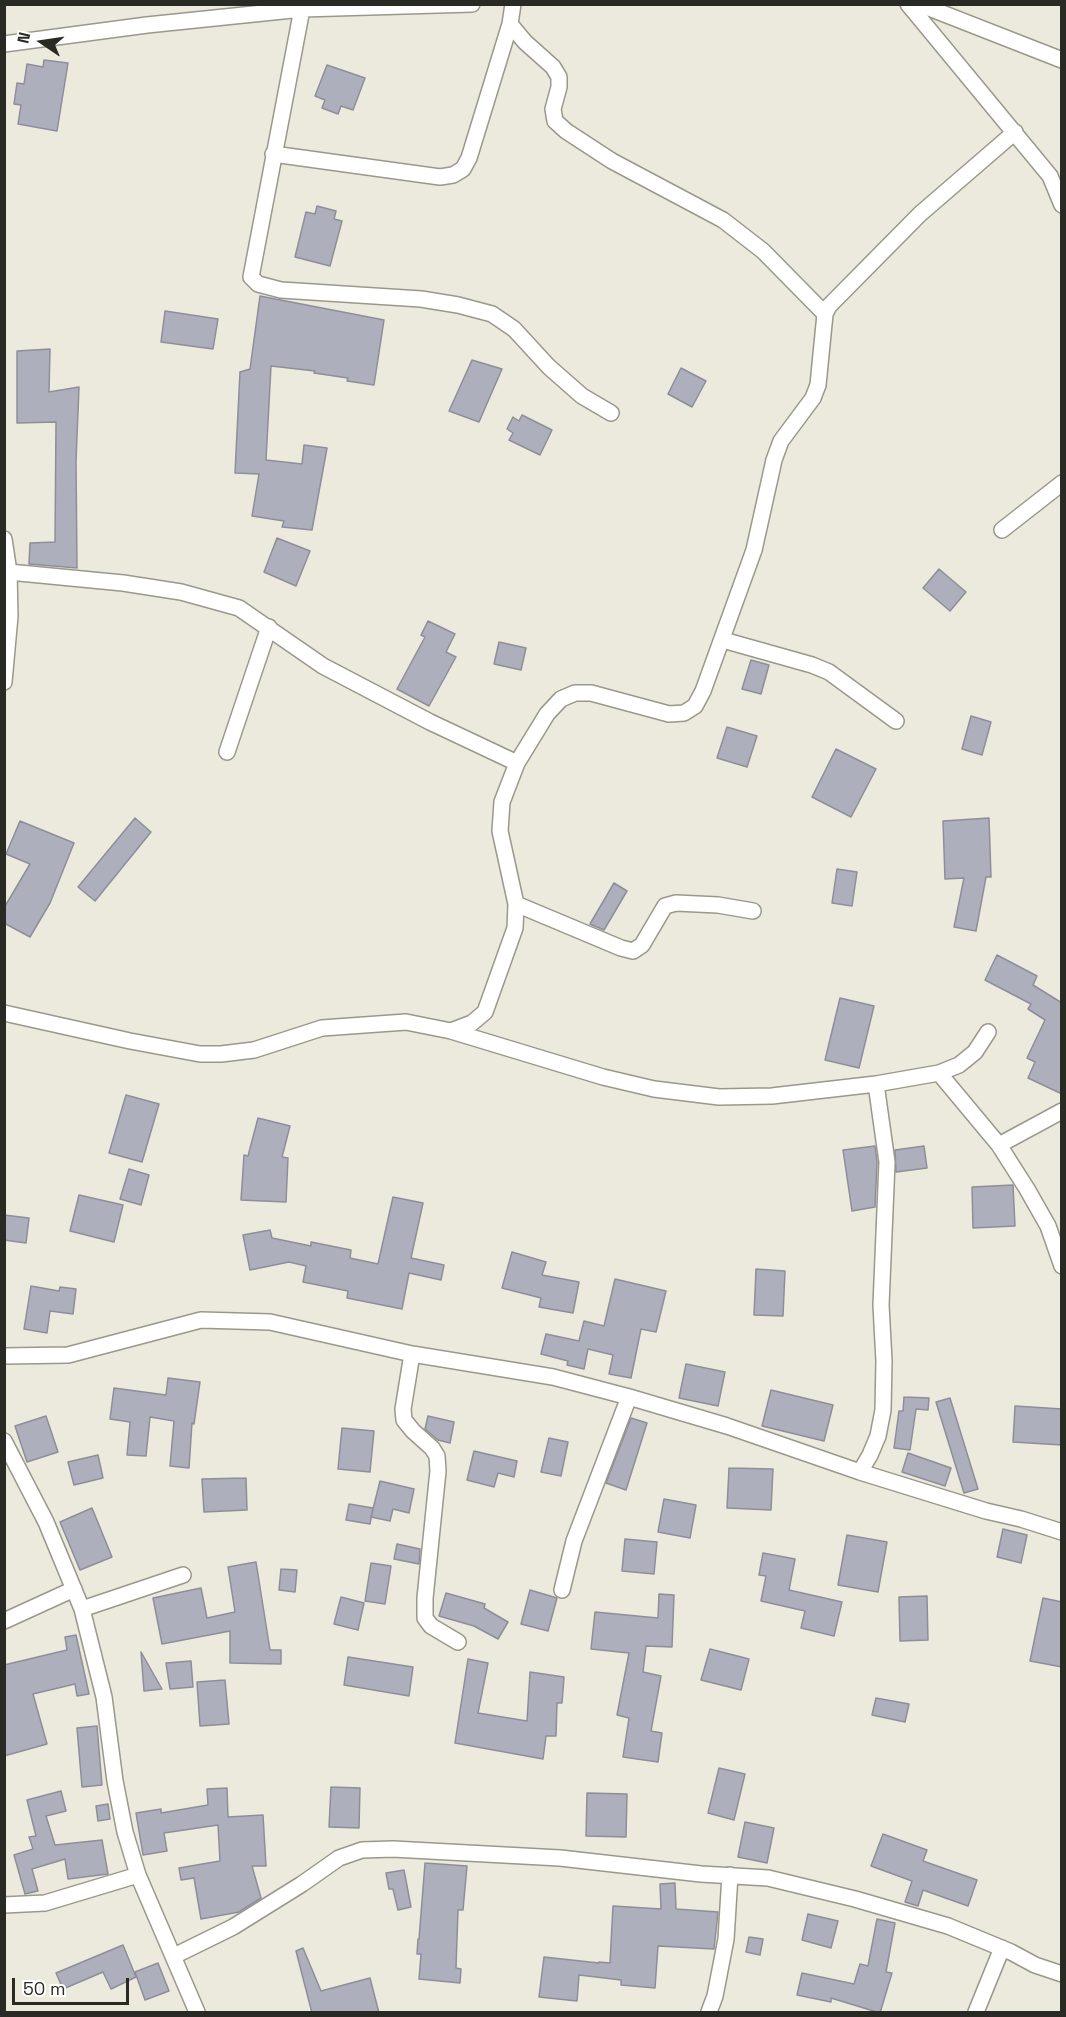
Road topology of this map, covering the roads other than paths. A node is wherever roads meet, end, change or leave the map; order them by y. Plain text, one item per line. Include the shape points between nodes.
1 (472, 4) edge
2 (513, 4) edge
3 (908, 4) edge
4 (920, 4) edge
5 (302, 9) junction
6 (510, 24) junction
7 (4, 44) edge
8 (1062, 60) edge
9 (1015, 132) junction
10 (273, 154) junction
11 (1062, 205) edge
12 (825, 314) junction
13 (611, 413) dead end
14 (1062, 483) edge
15 (1002, 530) dead end
16 (4, 539) edge
17 (9, 573) junction
18 (269, 627) junction
19 (723, 640) junction
20 (4, 682) edge
21 (896, 721) dead end
22 (227, 752) dead end
23 (517, 764) junction
24 (516, 904) junction
25 (753, 911) dead end
26 (4, 1013) edge
27 (451, 1031) junction
28 (988, 1032) dead end
29 (939, 1073) junction
30 (876, 1083) junction
31 (1062, 1111) edge
32 (999, 1145) junction
33 (1062, 1266) edge
34 (412, 1354) junction
35 (4, 1356) edge
36 (629, 1397) junction
37 (4, 1441) edge
38 (860, 1472) junction
39 (1062, 1533) edge
40 (183, 1575) dead end
41 (74, 1589) junction
42 (562, 1590) dead end
43 (82, 1609) junction
44 (4, 1621) edge
45 (458, 1642) dead end
46 (138, 1875) junction
47 (730, 1875) junction
48 (4, 1905) edge
49 (1002, 1948) junction
50 (174, 1956) junction
51 (1062, 1974) edge
52 (197, 2013) edge
53 (709, 2013) edge
54 (976, 2013) edge

1 - 5 street
2 - 6 street
3 - 9 street
4 - 8 street
5 - 7 street
5 - 10 street
6 - 10 street via 469,158 463,169 453,175 440,177
6 - 12 street via 559,76 553,109 555,121 612,161 723,220 763,251
9 - 11 street via 1050,176
9 - 12 street via 920,214
10 - 13 street via 251,278 258,284 281,290 421,299 492,314 582,396
12 - 19 street via 818,385 781,441 754,550
14 - 15 street
16 - 17 street
17 - 18 street via 181,592 239,608
17 - 20 street
18 - 22 street
18 - 23 street via 323,666
19 - 21 street via 829,672
19 - 23 street via 695,706 684,713 669,714 591,693 575,693 561,699 547,714
23 - 24 street via 502,802 500,831
24 - 25 street via 633,951 642,945 665,906 707,904
24 - 27 street via 515,928 485,1012 472,1023
26 - 27 street via 200,1054 254,1050 341,1026 406,1022
27 - 30 street via 603,1077 686,1095 772,1096
28 - 29 street via 975,1052 959,1065
29 - 30 street
29 - 32 street
30 - 38 street via 887,1162 881,1305 883,1410 878,1436
31 - 32 street
32 - 33 street via 1048,1226
34 - 35 street via 270,1322 201,1320 68,1354
34 - 36 street via 553,1377
34 - 45 street via 404,1420 432,1448 438,1471 425,1618
36 - 38 street
36 - 42 street via 574,1541
37 - 41 street via 46,1522
38 - 39 street
40 - 43 street
41 - 43 street
41 - 44 street
43 - 46 street via 104,1697 125,1832
46 - 48 street via 45,1903
46 - 50 street
47 - 49 street via 768,1878 855,1899 948,1926
47 - 50 street via 560,1858 362,1850 339,1858 233,1927
47 - 53 street via 726,1939
49 - 51 street
49 - 54 street
50 - 52 street

